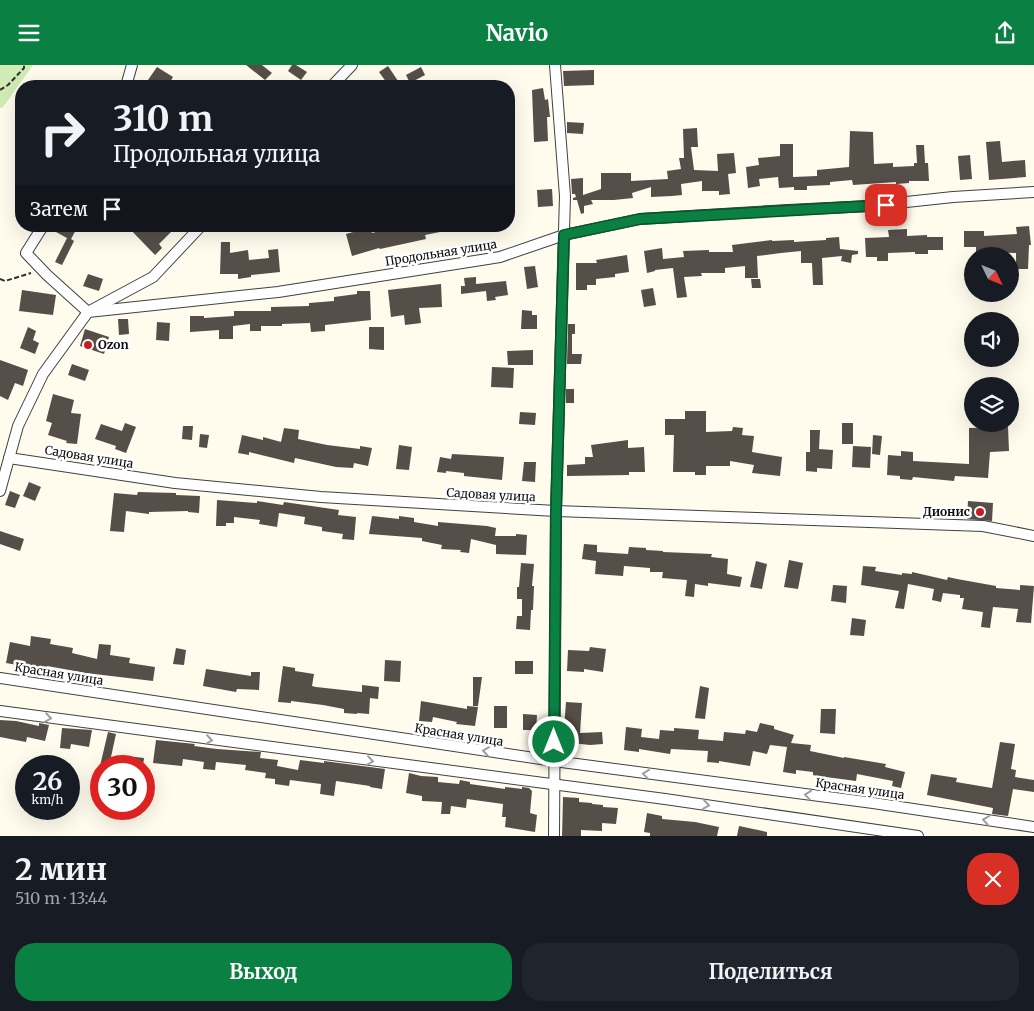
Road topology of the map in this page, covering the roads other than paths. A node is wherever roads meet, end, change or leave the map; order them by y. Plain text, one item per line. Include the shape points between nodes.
1 (132, 65) edge
2 (352, 65) edge
3 (555, 65) edge
4 (128, 80) edge
5 (338, 80) edge
6 (1034, 192) edge
7 (38, 232) edge
8 (195, 232) edge
9 (564, 235) junction
10 (88, 313) junction
11 (9, 458) junction
12 (0, 491) edge
13 (556, 511) junction
14 (1034, 536) edge
15 (0, 678) edge
16 (0, 711) edge
17 (554, 761) junction
18 (554, 786) junction
19 (1034, 827) edge
20 (554, 836) edge
21 (918, 836) edge

1 - 4 street
2 - 5 street
3 - 9 street via 565,196
6 - 9 street, Продольная улица via 869,206 640,219
7 - 10 street via 26,253
8 - 10 street via 153,277
9 - 10 street, Продольная улица via 500,257 278,291
9 - 13 street
10 - 11 street via 43,374 18,426
11 - 12 street
11 - 13 street, Садовая улица via 175,483 311,496
13 - 14 street, Садовая улица via 983,526
13 - 17 street
17 -> 15 street, Красная улица
16 -> 18 street
17 - 18 street
19 -> 17 street, Красная улица
18 - 20 street
18 -> 21 street

